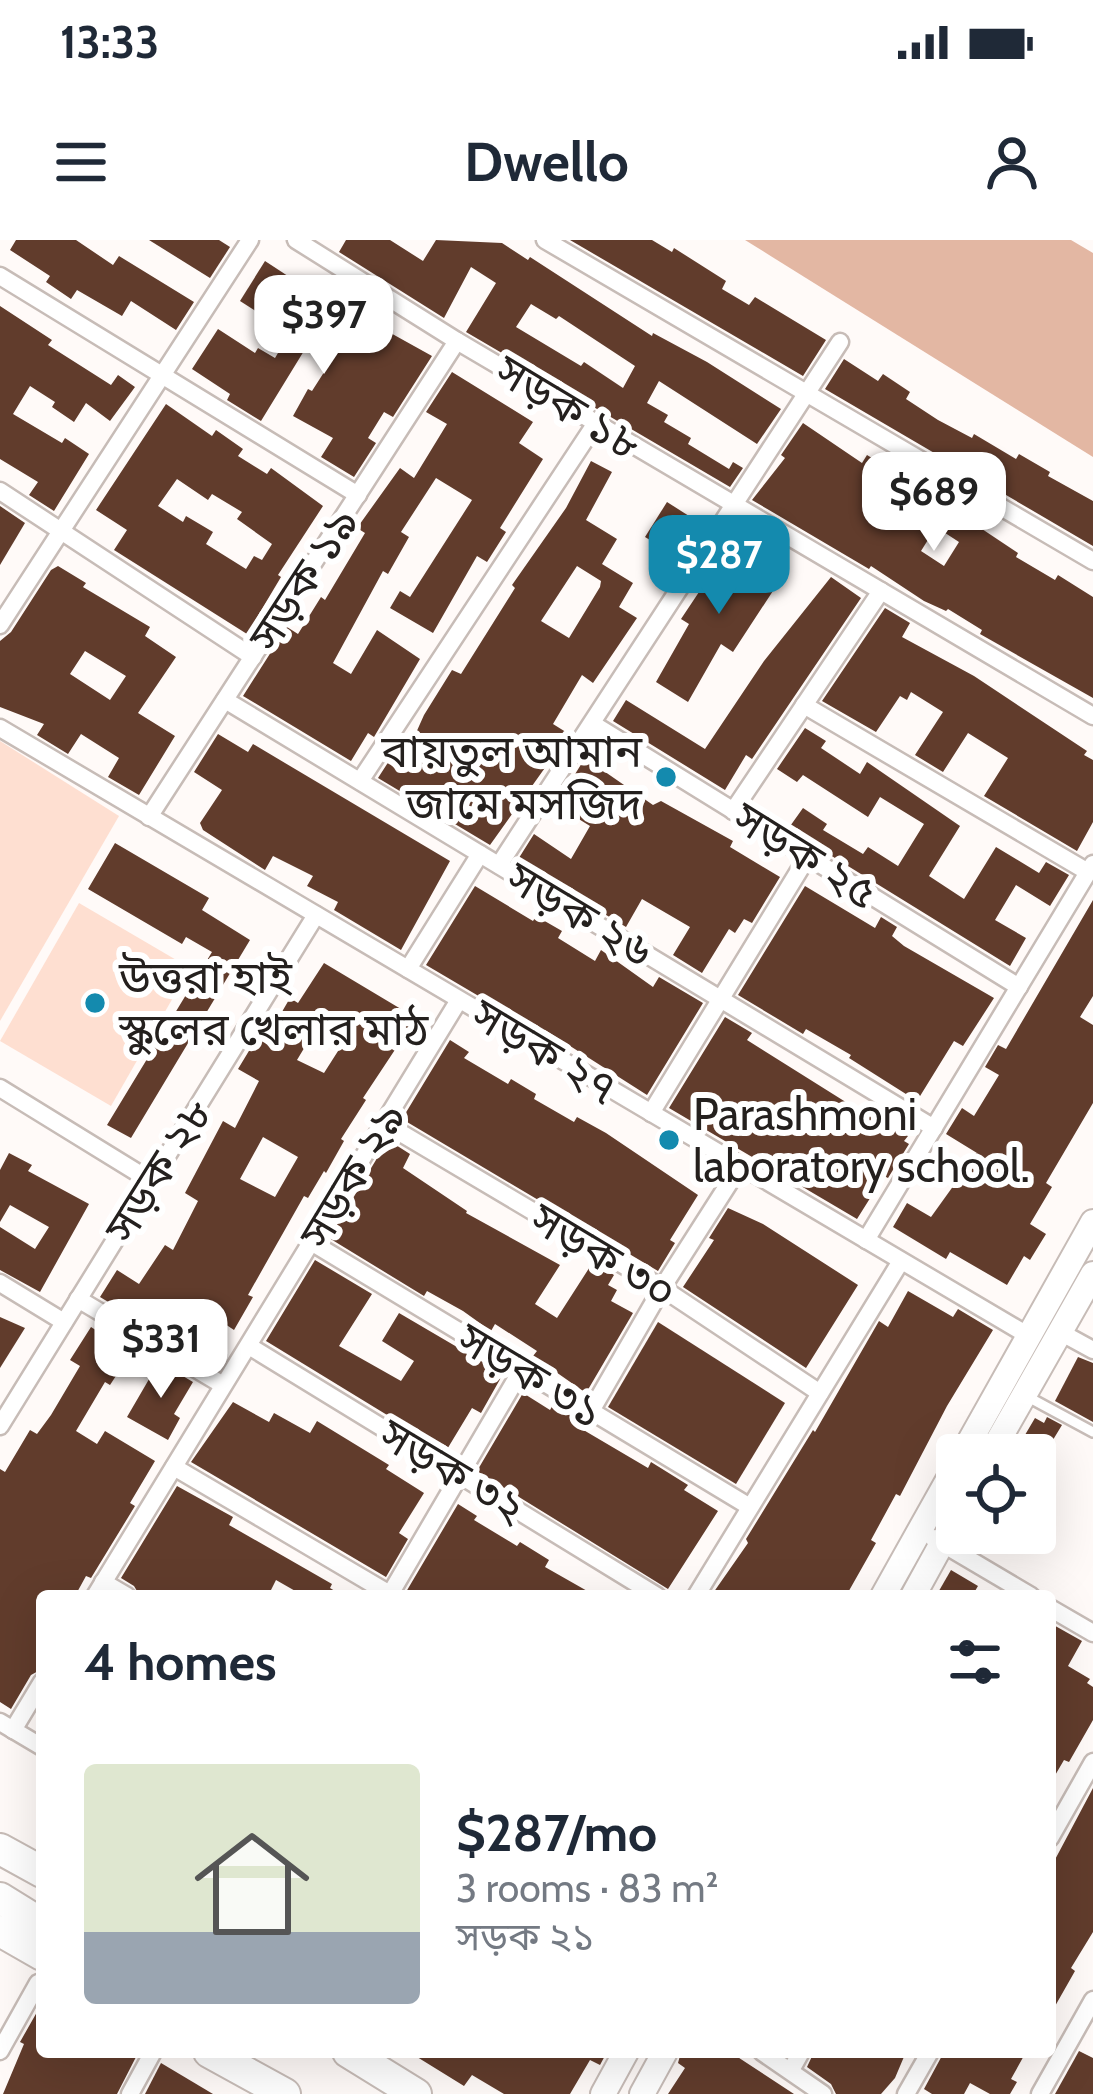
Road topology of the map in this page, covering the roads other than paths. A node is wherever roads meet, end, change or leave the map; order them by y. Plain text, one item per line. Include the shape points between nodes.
1 (250, 240) edge
2 (296, 240) edge
3 (545, 240) edge
4 (0, 276) edge
5 (457, 341) junction
6 (840, 342) dead end
7 (162, 375) junction
8 (809, 392) junction
9 (596, 423) junction
10 (0, 490) edge
11 (358, 495) junction
12 (737, 506) junction
13 (62, 531) junction
14 (1093, 561) edge
15 (881, 591) junction
16 (0, 626) edge
17 (253, 657) junction
18 (225, 700) junction
19 (804, 705) junction
20 (1093, 716) edge
21 (593, 724) junction
22 (0, 728) edge
23 (360, 781) junction
24 (734, 811) junction
25 (149, 817) junction
26 (481, 854) junction
27 (808, 856) junction
28 (499, 865) junction
29 (1090, 868) edge
30 (1085, 896) edge
31 (316, 915) junction
32 (408, 969) junction
33 (1019, 987) junction
34 (720, 998) junction
35 (459, 1000) junction
36 (0, 1088) edge
37 (651, 1113) junction
38 (384, 1123) junction
39 (934, 1128) junction
40 (740, 1166) junction
41 (151, 1181) junction
42 (1093, 1222) edge
43 (866, 1240) junction
44 (311, 1242) junction
45 (901, 1261) junction
46 (1093, 1274) edge
47 (0, 1283) edge
48 (662, 1288) junction
49 (79, 1298) junction
50 (64, 1322) junction
51 (1060, 1332) junction
52 (1029, 1336) junction
53 (248, 1346) junction
54 (1093, 1350) edge
55 (522, 1370) junction
56 (224, 1385) junction
57 (820, 1393) junction
58 (1023, 1395) junction
59 (591, 1411) junction
60 (0, 1426) edge
61 (1093, 1432) edge
62 (974, 1434) edge
63 (1002, 1434) edge
64 (174, 1467) junction
65 (460, 1475) junction
66 (936, 1501) edge
67 (750, 1508) junction
68 (920, 1530) junction
69 (936, 1539) edge
70 (936, 1554) edge
71 (960, 1554) edge
72 (99, 1589) edge
73 (382, 1590) edge
74 (393, 1590) edge
75 (647, 1590) edge
76 (700, 1590) edge
77 (886, 1590) edge
78 (917, 1590) edge
79 (1020, 1590) edge
80 (1056, 1613) edge
81 (1093, 1633) edge
82 (36, 1689) edge
83 (6, 1726) edge
84 (36, 1744) edge
85 (1093, 1762) edge
86 (1056, 1827) edge
87 (0, 1849) edge
88 (36, 1870) edge
89 (0, 1898) edge
90 (36, 1920) edge
91 (0, 1931) edge
92 (36, 1965) edge
93 (36, 1977) edge
94 (1093, 2000) edge
95 (1087, 2023) edge
96 (0, 2051) edge
97 (150, 2058) edge
98 (220, 2058) edge
99 (257, 2058) edge
100 (358, 2058) edge
101 (623, 2058) edge
102 (662, 2058) edge
103 (772, 2058) edge
104 (798, 2058) edge
105 (927, 2058) edge
106 (791, 2070) junction
107 (130, 2094) edge
108 (285, 2094) edge
109 (314, 2094) edge
110 (416, 2094) edge
111 (603, 2094) edge
112 (642, 2094) edge
113 (824, 2094) edge
114 (906, 2094) edge
115 (1040, 2094) edge

1 - 7 street
2 - 5 street, সড়ক ১৮
3 - 8 street
4 - 7 street
5 - 9 street, সড়ক ১৮
5 - 11 street, সড়ক ১৯
6 - 8 street
7 - 11 street
7 - 13 street
8 - 12 street
8 - 14 street
9 - 12 street, সড়ক ১৮
9 - 23 street
10 - 13 street
11 - 17 street, সড়ক ১৯
12 - 15 street, সড়ক ১৮
12 - 21 street
13 - 16 street
13 - 17 street
15 - 19 street
15 - 20 street, সড়ক ১৮
17 - 18 street, সড়ক ১৯
18 - 23 street, সড়ক ২৬
18 - 25 street, সড়ক ১৯
19 - 24 street
19 - 29 street
21 - 24 street, সড়ক ২৫
21 - 28 street
22 - 25 street, সড়ক ২৭
23 - 26 street, সড়ক ২৬
24 - 27 street, সড়ক ২৫
25 - 31 street, সড়ক ২৭
26 - 28 street, সড়ক ২৬
26 - 32 street
27 - 33 street, সড়ক ২৫
27 - 34 street
28 - 34 street, সড়ক ২৬
29 - 30 street
30 - 33 street
31 - 32 street, সড়ক ২৭
31 - 41 street, সড়ক ২৮
32 - 35 street, সড়ক ২৭
33 - 39 street
34 - 37 street
34 - 39 street, সড়ক ২৬
35 - 37 street, সড়ক ২৭
35 - 38 street, সড়ক ২৯
36 - 41 street
37 - 40 street, সড়ক ২৭
38 - 44 street, সড়ক ২৯
38 - 48 street, সড়ক ৩০
39 - 43 street
40 - 43 street, সড়ক ২৭
40 - 48 street
41 - 49 street, সড়ক ২৮
42 - 52 main road
43 - 45 street, সড়ক ২৭
44 - 53 street, সড়ক ২৯
44 - 55 street, সড়ক ৩১
45 - 52 street, সড়ক ২৭
45 - 57 street
46 - 51 main road
47 - 50 street
48 - 57 street, সড়ক ৩০
48 - 59 street
49 - 50 street, সড়ক ২৮
49 - 56 street
50 - 60 street, সড়ক ২৮
51 - 54 street
51 - 58 main road
52 - 62 main road
53 - 56 street, সড়ক ২৯
53 - 65 street, সড়ক ৩২
55 - 59 street, সড়ক ৩১
55 - 65 street
56 - 64 street, সড়ক ২৯
57 - 67 street
58 - 61 lane
58 - 63 main road
59 - 67 street, সড়ক ৩১
64 - 72 street, সড়ক ২৯
64 - 73 street
65 - 74 street
65 - 75 street, সড়ক ৩২
66 - 68 main road
67 - 76 street
68 - 69 street
68 - 77 main road
70 - 78 main road
71 - 79 street
80 - 81 street
82 - 83 street
83 - 84 street
85 - 86 street
87 - 88 highway
89 - 90 highway
91 - 92 highway
93 - 96 street
94 - 95 street
95 - 115 street
97 - 107 street
98 - 108 highway
99 - 109 highway
100 - 110 highway
101 - 111 main road
102 - 112 main road
103 - 106 street
104 - 106 street
105 - 114 street
106 - 113 street

